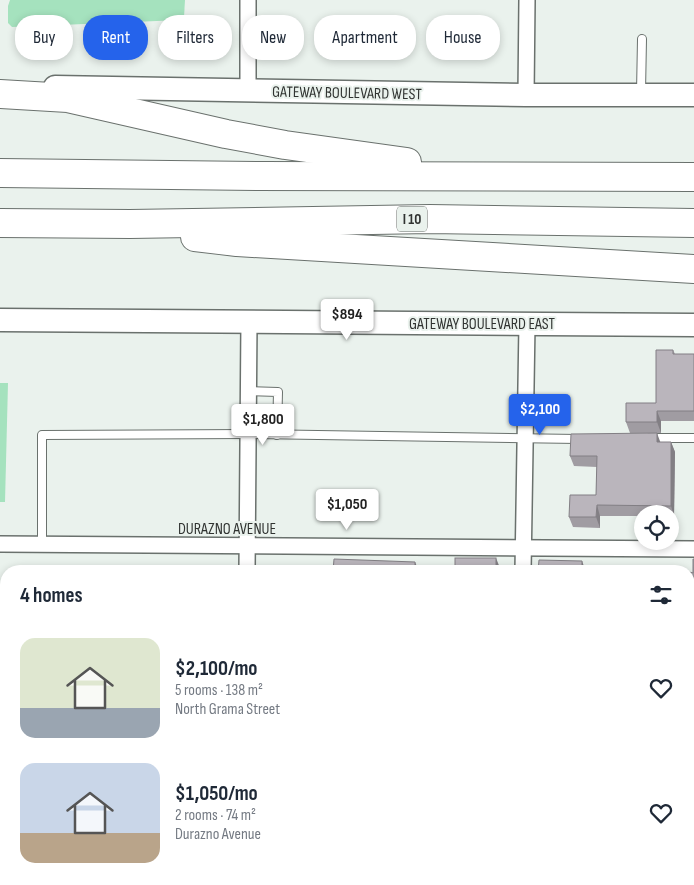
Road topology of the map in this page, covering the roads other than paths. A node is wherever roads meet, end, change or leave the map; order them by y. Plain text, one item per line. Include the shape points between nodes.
1 (248, 0) edge
2 (527, 0) edge
3 (642, 39) dead end
4 (0, 87) edge
5 (248, 90) junction
6 (0, 94) edge
7 (526, 94) junction
8 (641, 95) junction
9 (694, 95) edge
10 (0, 173) edge
11 (550, 177) junction
12 (694, 177) edge
13 (0, 222) edge
14 (694, 223) edge
15 (130, 224) junction
16 (694, 269) edge
17 (0, 320) edge
18 (249, 321) junction
19 (527, 324) junction
20 (694, 325) edge
21 (248, 391) junction
22 (248, 434) junction
23 (278, 435) junction
24 (585, 438) edge
25 (644, 438) edge
26 (694, 438) edge
27 (525, 439) junction
28 (0, 544) edge
29 (42, 544) junction
30 (247, 545) junction
31 (524, 548) junction
32 (694, 549) edge
33 (247, 565) edge
34 (523, 565) edge

1 - 5 street
2 - 7 street
3 - 8 lane
4 - 5 main road, GATEWAY BOULEVARD WEST
5 - 7 main road, GATEWAY BOULEVARD WEST
6 - 11 highway via 68,98 285,145 404,162
7 - 8 main road, GATEWAY BOULEVARD WEST
8 - 9 main road, GATEWAY BOULEVARD WEST
10 - 11 highway
11 - 12 highway
13 - 15 highway, I 10
14 - 15 highway, I 10 via 430,219
15 - 16 highway via 180,235 237,242
17 - 18 main road, GATEWAY BOULEVARD EAST
18 - 19 main road, GATEWAY BOULEVARD EAST
18 - 21 street
19 - 20 main road, GATEWAY BOULEVARD EAST
19 - 27 street
21 - 22 street
21 - 23 lane via 278,392
22 - 23 lane
22 - 29 lane via 42,435
22 - 30 street
23 - 27 lane
24 - 27 lane
25 - 26 lane
27 - 31 street
28 - 29 street, DURAZNO AVENUE
29 - 30 street, DURAZNO AVENUE
30 - 31 street, DURAZNO AVENUE
30 - 33 street
31 - 32 street, DURAZNO AVENUE
31 - 34 street

